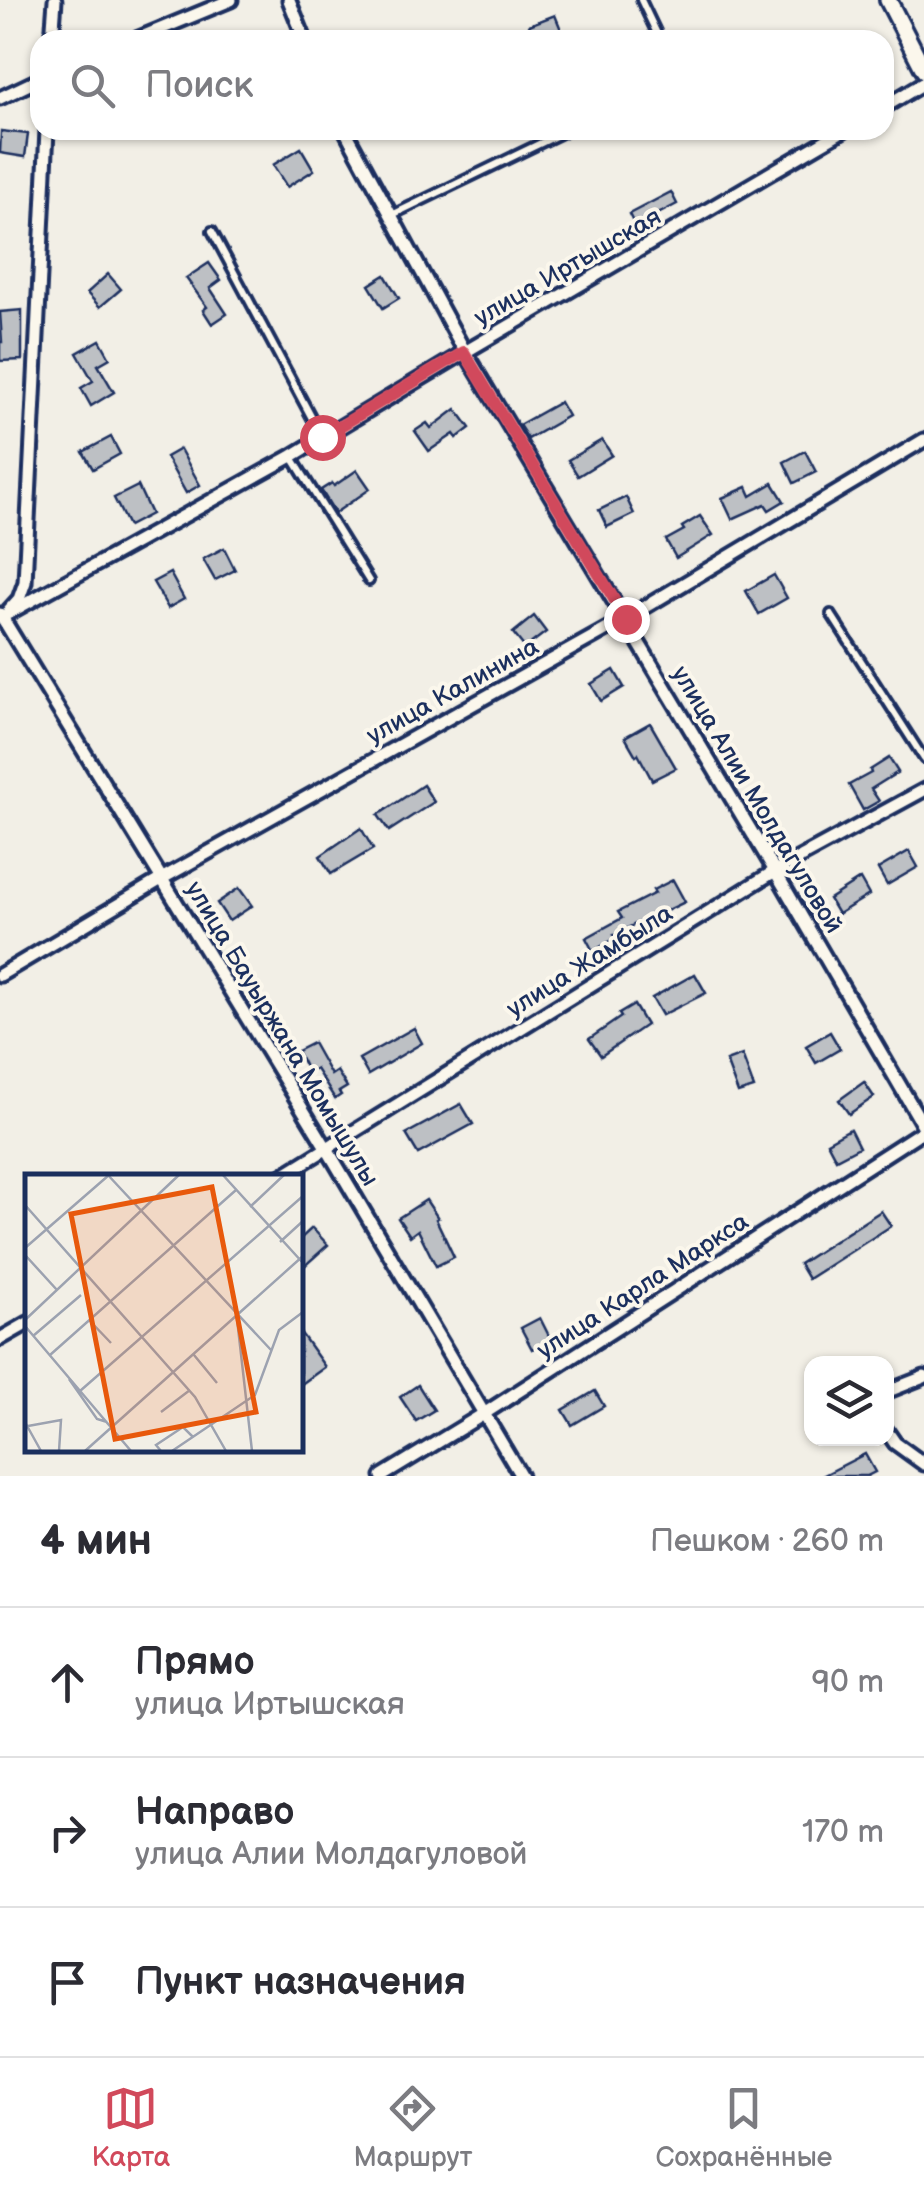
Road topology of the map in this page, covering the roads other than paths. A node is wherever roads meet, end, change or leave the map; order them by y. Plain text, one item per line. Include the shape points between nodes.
1 (55, 0) edge
2 (230, 0) edge
3 (289, 0) edge
4 (641, 0) edge
5 (888, 0) edge
6 (53, 30) edge
7 (158, 30) edge
8 (301, 30) edge
9 (655, 30) edge
10 (924, 70) edge
11 (30, 84) edge
12 (924, 84) edge
13 (0, 98) edge
14 (894, 101) edge
15 (47, 140) edge
16 (351, 140) edge
17 (547, 140) edge
18 (827, 140) edge
19 (391, 216) junction
20 (212, 231) dead end
21 (464, 352) junction
22 (322, 437) junction
23 (924, 440) edge
24 (292, 456) junction
25 (369, 581) dead end
26 (831, 614) dead end
27 (1, 616) edge
28 (626, 619) junction
29 (924, 759) edge
30 (924, 790) edge
31 (776, 871) junction
32 (164, 878) junction
33 (0, 974) edge
34 (924, 1128) edge
35 (328, 1149) junction
36 (285, 1174) edge
37 (25, 1325) edge
38 (0, 1339) edge
39 (924, 1376) edge
40 (894, 1389) edge
41 (482, 1414) junction
42 (894, 1442) edge
43 (924, 1464) edge
44 (382, 1476) edge
45 (520, 1476) edge

1 - 6 street
2 - 7 street
3 - 8 street
4 - 9 lane
5 - 10 street
11 - 13 street
12 - 14 street
15 - 27 street via 25,582
16 - 19 street, улица Алии Молдагуловой
17 - 19 lane
18 - 21 street, улица Иртышская
19 - 21 street, улица Алии Молдагуловой
20 - 22 lane
21 - 22 street, улица Иртышская
21 - 28 street, улица Алии Молдагуловой
22 - 24 street, улица Иртышская
23 - 28 street, улица Калинина
24 - 25 lane
24 - 27 street, улица Иртышская
26 - 29 lane
27 - 32 street, улица Бауыржана Момышулы
28 - 31 street, улица Алии Молдагуловой
28 - 32 street, улица Калинина
30 - 31 street, улица Жамбыла
31 - 34 street, улица Алии Молдагуловой
31 - 35 street, улица Жамбыла
32 - 33 street, улица Калинина
32 - 35 street, улица Бауыржана Момышулы
34 - 41 street, улица Карла Маркса
35 - 36 street, улица Жамбыла
35 - 41 street, улица Бауыржана Момышулы
37 - 38 street
39 - 40 street
41 - 44 street, улица Карла Маркса
41 - 45 street, улица Бауыржана Момышулы
42 - 43 street

